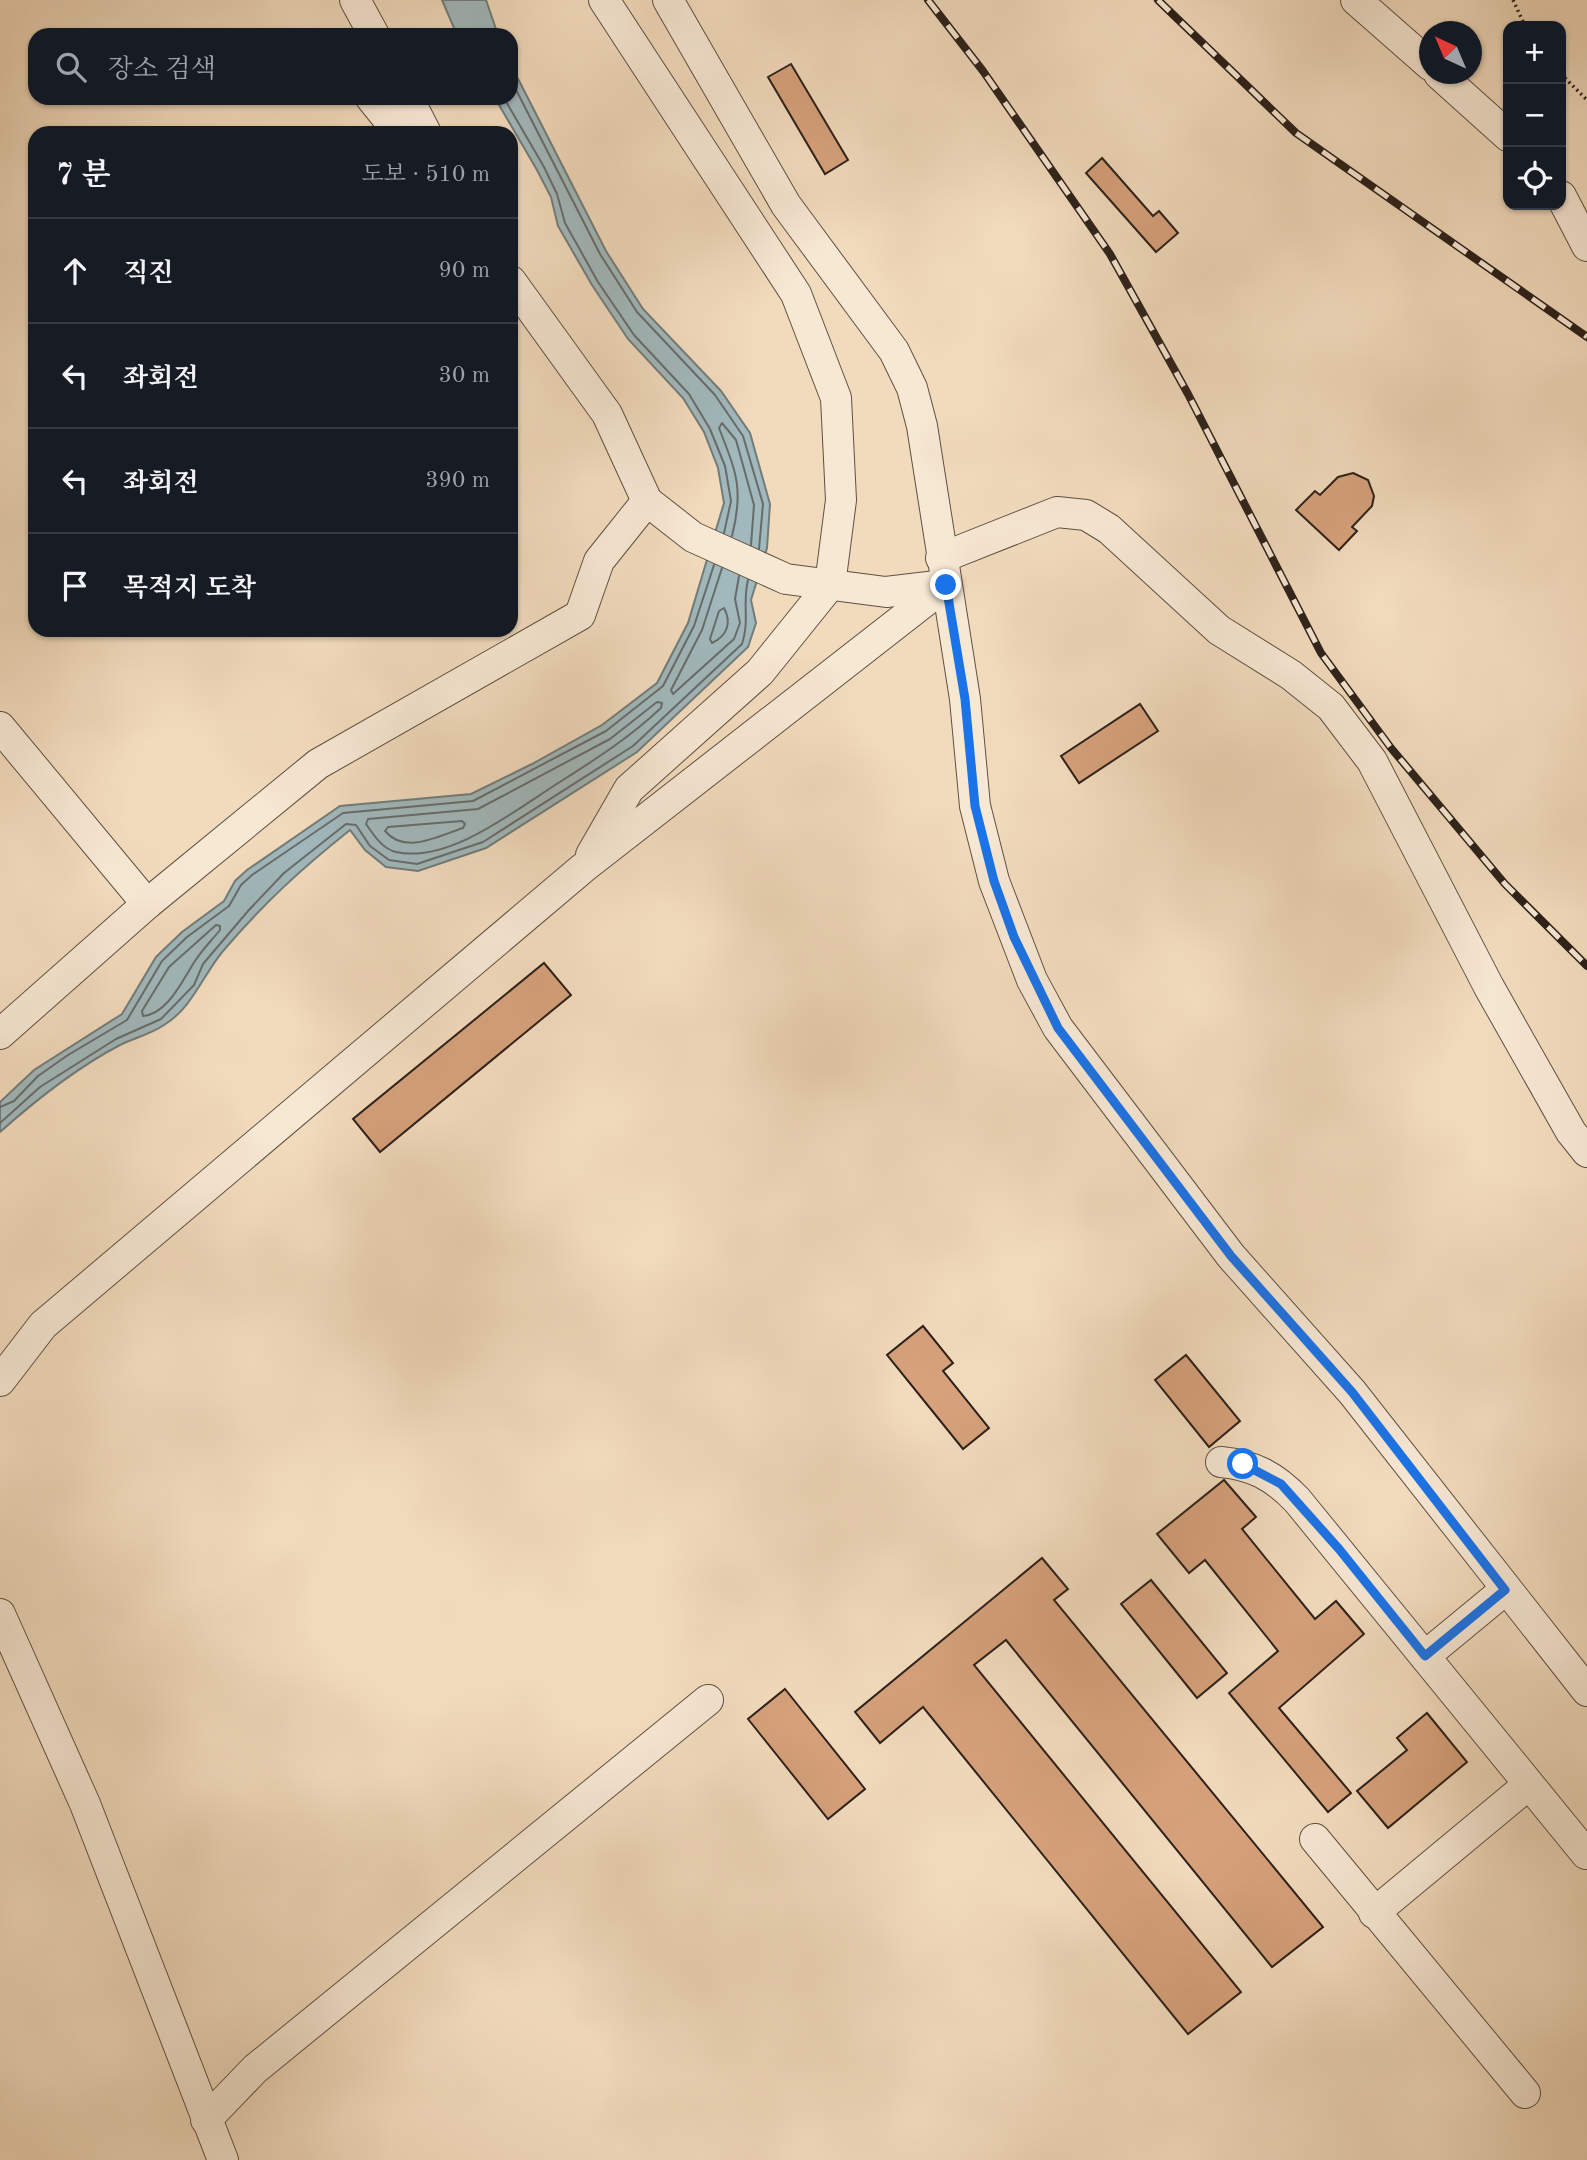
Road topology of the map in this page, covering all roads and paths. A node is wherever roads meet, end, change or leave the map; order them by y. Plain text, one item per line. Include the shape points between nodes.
1 (355, 0) edge
2 (604, 0) edge
3 (668, 0) edge
4 (1356, 0) edge
5 (1513, 0) edge
6 (1523, 21) edge
7 (370, 28) edge
8 (1419, 55) edge
9 (1566, 79) edge
10 (1450, 84) edge
11 (1587, 100) edge
12 (377, 105) edge
13 (412, 105) edge
14 (393, 126) edge
15 (422, 126) edge
16 (1503, 132) edge
17 (1566, 206) edge
18 (1587, 246) edge
19 (518, 291) edge
20 (647, 501) junction
21 (944, 572) junction
22 (830, 584) junction
23 (0, 727) edge
24 (583, 868) junction
25 (147, 904) junction
26 (0, 1034) edge
27 (1587, 1152) edge
28 (0, 1381) edge
29 (1221, 1462) dead end
30 (1505, 1590) junction
31 (0, 1614) edge
32 (1425, 1656) junction
33 (1587, 1691) edge
34 (708, 1700) dead end
35 (1528, 1785) junction
36 (1315, 1839) dead end
37 (1586, 1854) edge
38 (1374, 1913) junction
39 (1524, 2093) dead end
40 (206, 2120) junction
41 (223, 2160) edge

1 - 7 street
2 - 22 street via 796,294 836,398 841,500
3 - 21 street via 786,205 894,351 912,387
4 - 8 street
5 - 6 path
9 - 11 path
10 - 16 street
12 - 14 street
13 - 15 street
17 - 18 street
19 - 20 street via 607,414
20 - 22 street via 693,537 786,579
20 - 25 street via 600,561 580,615 318,764
21 - 22 street via 886,592
21 - 24 street
21 - 27 street via 1058,512 1086,515 1109,529 1219,630 1291,675 1331,707 1372,761 1489,986 1571,1132
21 - 30 street via 965,699 975,806 1014,937 1058,1028 1231,1256 1352,1392
22 - 24 street via 760,672 629,789
23 - 25 street
24 - 28 street via 43,1325
25 - 26 street
29 - 32 street via 1256,1469 1281,1484
30 - 32 street
30 - 33 street
31 - 40 street via 85,1804
32 - 35 street
34 - 40 street via 255,2069
35 - 37 street
35 - 38 street
36 - 38 street
38 - 39 street
40 - 41 street

